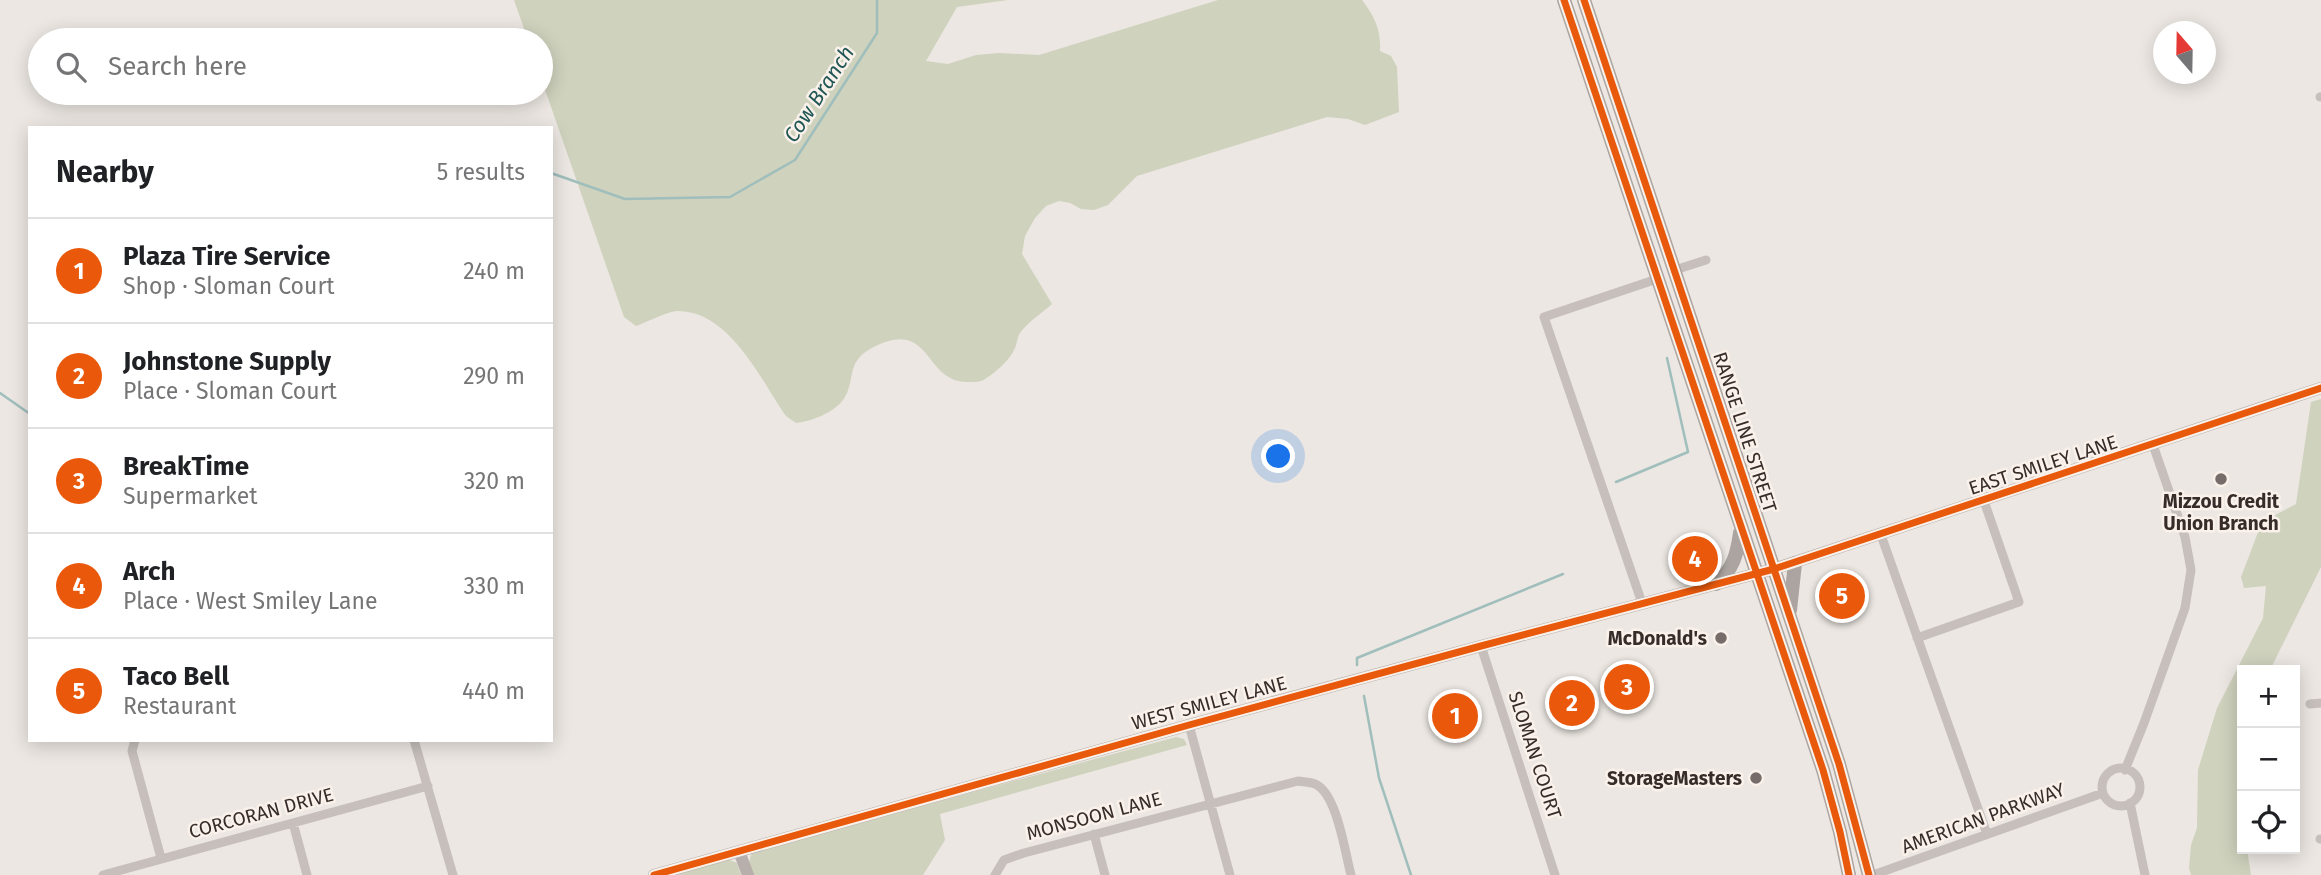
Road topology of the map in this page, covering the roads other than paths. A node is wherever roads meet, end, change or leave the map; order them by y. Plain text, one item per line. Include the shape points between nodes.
1 (1564, 0) edge
2 (1584, 0) edge
3 (1632, 204) junction
4 (1706, 260) dead end
5 (1675, 270) junction
6 (1657, 279) junction
7 (1697, 336) junction
8 (2321, 388) edge
9 (2153, 445) junction
10 (1984, 501) junction
11 (1741, 528) junction
12 (1881, 535) junction
13 (1795, 563) junction
14 (1774, 569) junction
15 (1757, 574) junction
16 (1716, 584) junction
17 (1642, 603) junction
18 (1790, 615) junction
19 (1917, 638) junction
20 (1481, 646) junction
21 (2321, 703) edge
22 (2310, 704) dead end
23 (1189, 725) junction
24 (134, 742) edge
25 (415, 742) edge
26 (2125, 770) junction
27 (428, 786) junction
28 (2104, 793) junction
29 (1209, 803) junction
30 (2130, 803) junction
31 (1834, 808) junction
32 (293, 823) junction
33 (1094, 834) junction
34 (1987, 834) junction
35 (739, 851) junction
36 (162, 858) junction
37 (103, 875) edge
38 (307, 875) edge
39 (453, 875) edge
40 (654, 875) edge
41 (748, 875) edge
42 (995, 875) edge
43 (1105, 875) edge
44 (1230, 875) edge
45 (1352, 875) edge
46 (1556, 875) edge
47 (1849, 875) edge
48 (1862, 875) edge
49 (1871, 875) edge
50 (2145, 875) edge

1 - 3 main road, RANGE LINE STREET
2 - 5 main road, RANGE LINE STREET
3 - 5 main road via 1661,260
3 - 6 main road, RANGE LINE STREET
4 - 5 street
5 - 7 main road, RANGE LINE STREET
6 - 7 main road via 1666,285 1678,312
6 - 11 main road, RANGE LINE STREET
6 - 17 street via 1544,317
7 - 14 main road, RANGE LINE STREET
8 - 9 street, EAST SMILEY LANE
9 - 10 street, EAST SMILEY LANE
9 - 26 street via 2192,570 2185,608
10 - 12 street, EAST SMILEY LANE
10 - 19 street via 2019,602
11 - 15 main road, RANGE LINE STREET
11 - 16 main road via 1732,567
12 - 13 street, EAST SMILEY LANE
12 - 19 street
13 - 14 street, EAST SMILEY LANE
13 - 18 main road
14 - 15 street, WEST SMILEY LANE
14 - 18 main road, RANGE LINE STREET
15 - 16 street, WEST SMILEY LANE
15 - 31 main road, RANGE LINE STREET
16 - 17 street, WEST SMILEY LANE
17 - 20 street, WEST SMILEY LANE
18 - 49 main road, RANGE LINE STREET
19 - 34 street
20 - 23 street, WEST SMILEY LANE
20 - 46 street, SLOMAN COURT
21 - 22 street
23 - 29 street
23 - 35 street, WEST SMILEY LANE
24 - 36 street via 132,751
25 - 27 street
26 - 28 street via 2106,775
26 - 30 street via 2140,785
27 - 32 street, CORCORAN DRIVE
27 - 39 street
28 - 30 street via 2116,806
28 - 34 street, AMERICAN PARKWAY
29 - 33 street, MONSOON LANE
29 - 44 street
29 - 45 street, MONSOON LANE via 1298,781 1316,784 1333,807
30 - 50 street
31 - 47 main road, RANGE LINE STREET
31 - 48 main road
32 - 36 street, CORCORAN DRIVE
32 - 38 street
33 - 42 street, MONSOON LANE via 1004,860
33 - 43 street
34 - 49 street, AMERICAN PARKWAY
35 - 40 street, WEST SMILEY LANE
35 - 41 street
36 - 37 street, CORCORAN DRIVE

